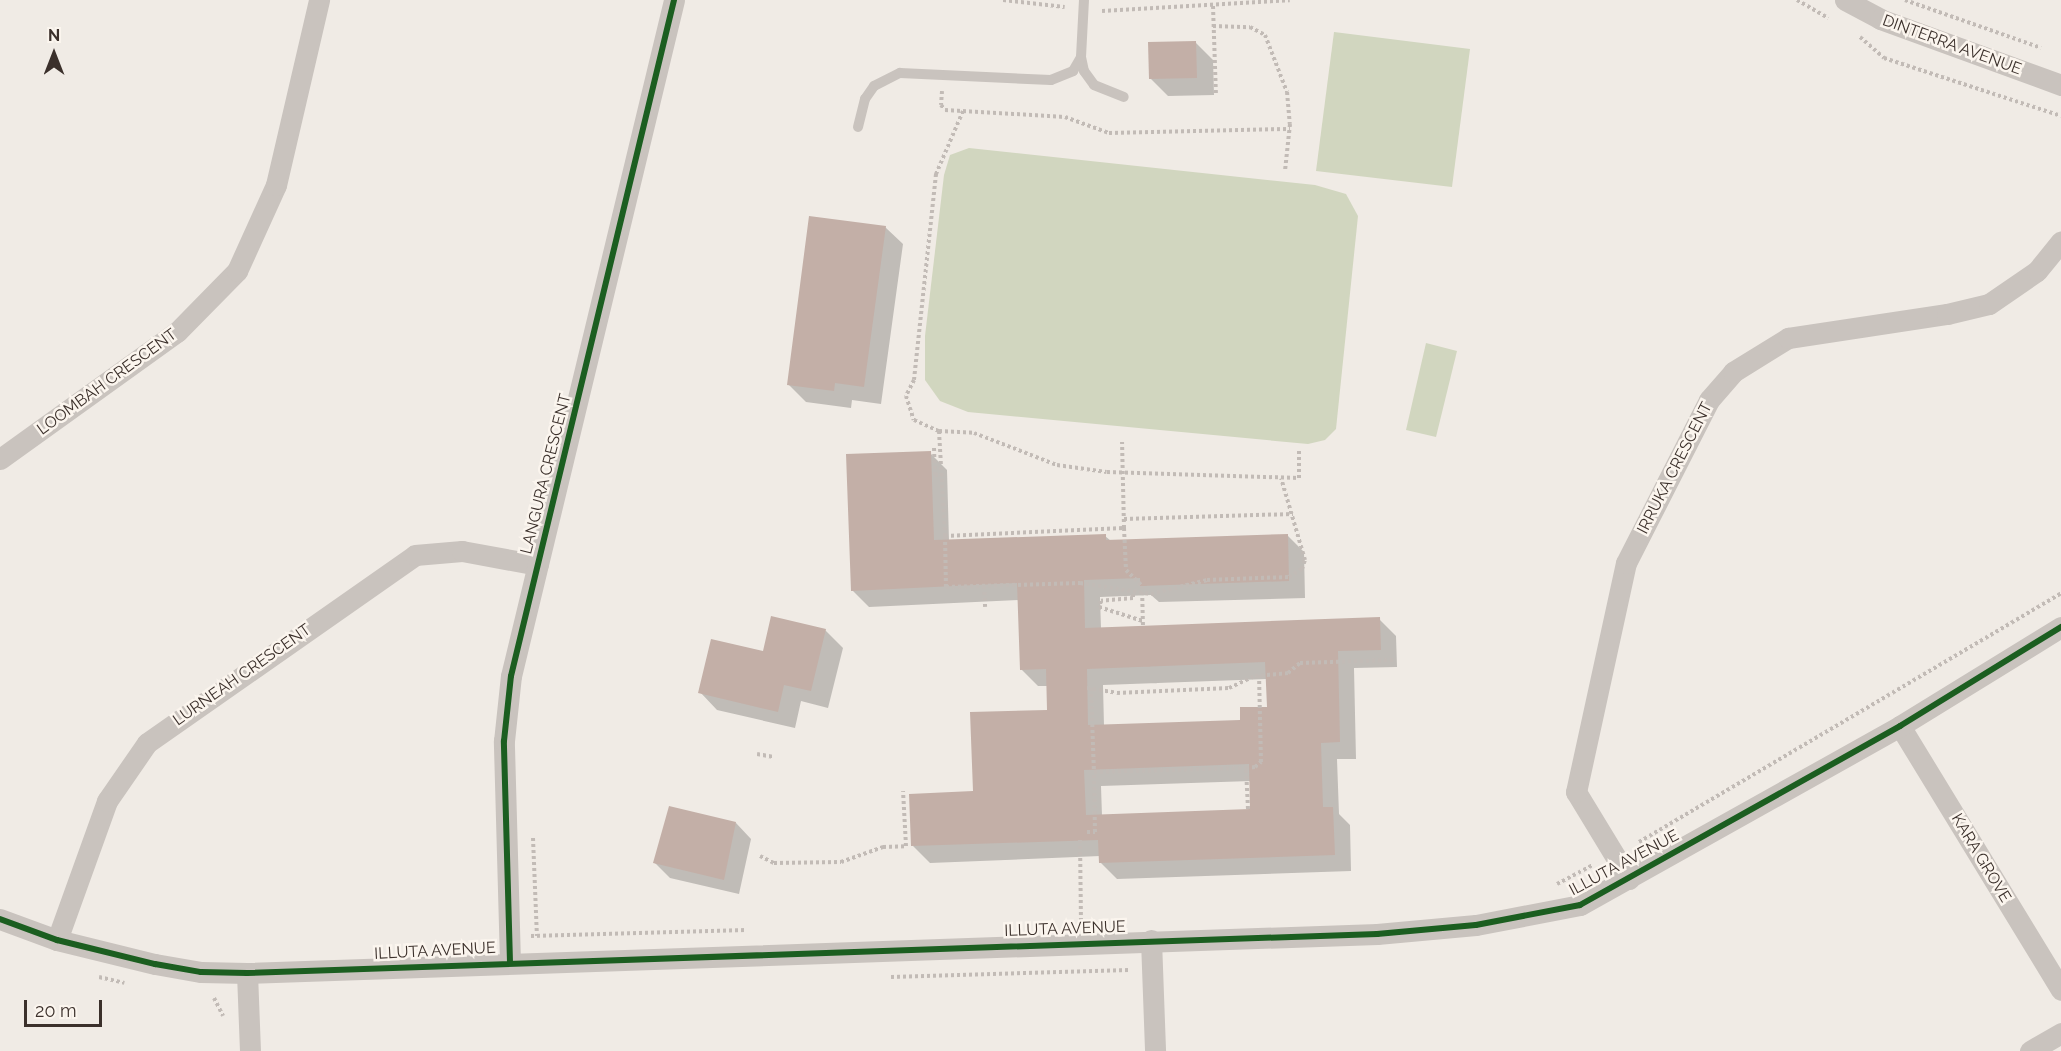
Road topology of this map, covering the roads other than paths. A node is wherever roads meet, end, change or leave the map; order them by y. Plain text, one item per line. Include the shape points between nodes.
1 (319, 0) edge
2 (674, 0) edge
3 (1845, 0) edge
4 (1084, 4) edge
5 (1081, 57) junction
6 (2060, 79) edge
7 (1124, 97) dead end
8 (858, 127) dead end
9 (2061, 241) edge
10 (0, 459) edge
11 (538, 565) junction
12 (2061, 627) edge
13 (1900, 726) junction
14 (1629, 879) junction
15 (0, 919) edge
16 (57, 940) junction
17 (1151, 940) junction
18 (510, 962) junction
19 (247, 973) junction
20 (2061, 990) edge
21 (2061, 1033) edge
22 (250, 1051) edge
23 (1155, 1051) edge
24 (2030, 1051) edge

1 - 10 street, LOOMBAH CRESCENT via 276,185 237,271 177,332
2 - 11 street, LANGURA CRESCENT
3 - 6 street, DINTERRA AVENUE via 1880,19
4 - 5 lane
5 - 7 lane via 1084,71 1094,85
5 - 8 lane via 1073,71 1051,80 915,71 886,77 865,99
9 - 14 street, IRRUKA CRESCENT via 2037,271 1989,304 1788,338 1733,372 1709,400 1626,563 1576,792
11 - 16 street, LURNEAH CRESCENT via 462,551 415,555 147,743 107,801
11 - 18 street, LANGURA CRESCENT via 506,706
12 - 13 street, ILLUTA AVENUE
13 - 14 street, ILLUTA AVENUE
13 - 20 street, KARA GROVE
14 - 17 street, ILLUTA AVENUE via 1580,905 1476,925 1377,934
15 - 16 street, ILLUTA AVENUE
16 - 19 street, ILLUTA AVENUE via 201,972
17 - 18 street, ILLUTA AVENUE
17 - 23 street
18 - 19 street, ILLUTA AVENUE
19 - 22 street
21 - 24 street

